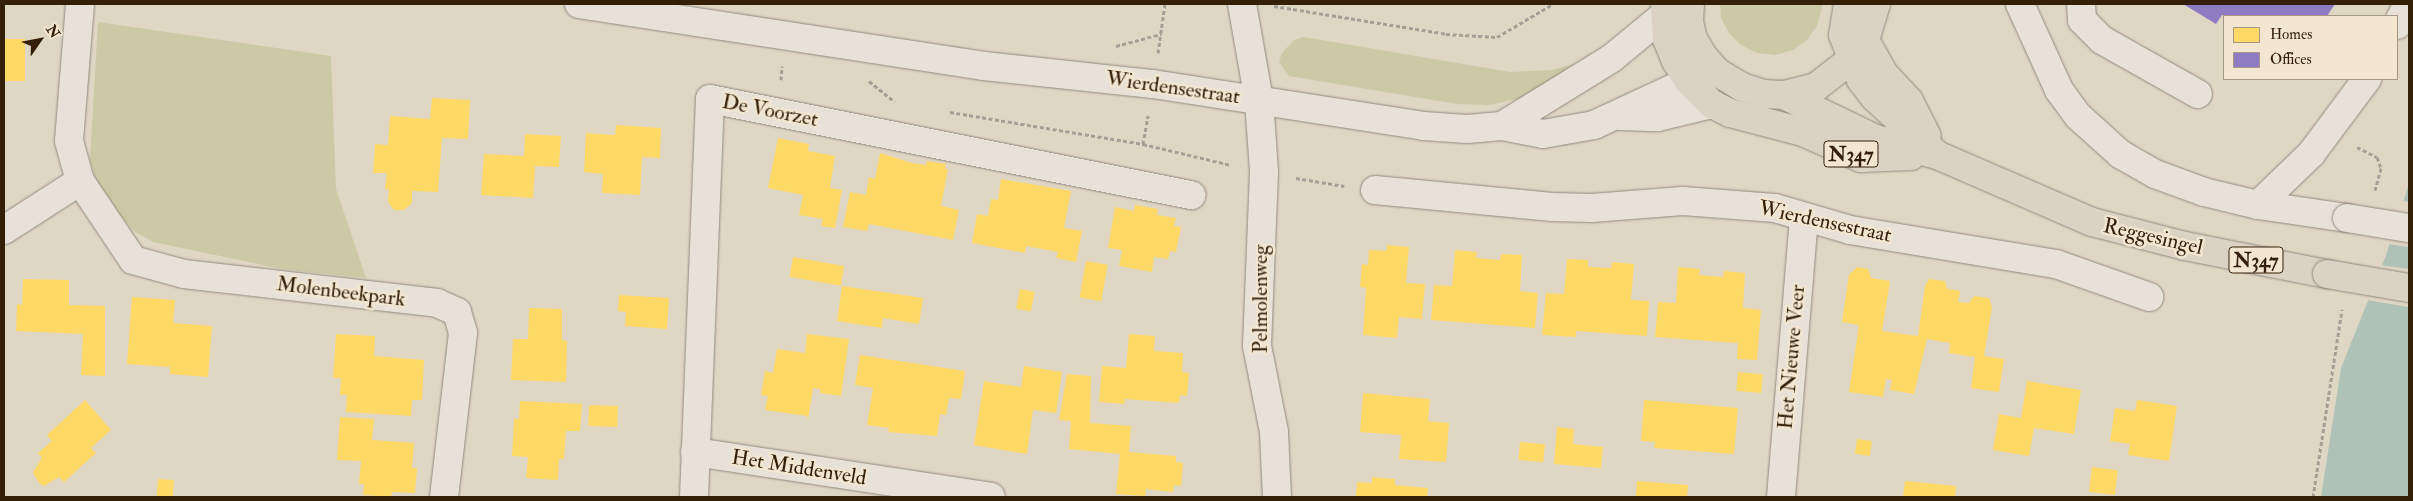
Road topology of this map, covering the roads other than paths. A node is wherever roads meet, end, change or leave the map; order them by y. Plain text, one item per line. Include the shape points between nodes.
1 (80, 4) edge
2 (579, 4) edge
3 (1242, 4) edge
4 (1690, 4) edge
5 (1848, 4) edge
6 (1876, 4) edge
7 (2020, 4) edge
8 (2081, 4) edge
9 (2408, 4) edge
10 (1664, 10) edge
11 (2398, 22) edge
12 (1858, 50) junction
13 (1717, 72) junction
14 (2366, 80) edge
15 (1689, 81) junction
16 (2198, 94) dead end
17 (1784, 95) junction
18 (1259, 100) junction
19 (1712, 104) junction
20 (1616, 115) junction
21 (1502, 126) junction
22 (1937, 155) junction
23 (80, 181) junction
24 (1374, 190) dead end
25 (1192, 195) dead end
26 (2258, 205) junction
27 (1804, 217) junction
28 (2409, 228) edge
29 (4, 230) edge
30 (2409, 288) edge
31 (2149, 297) dead end
32 (696, 452) junction
33 (444, 497) edge
34 (694, 497) edge
35 (991, 497) edge
36 (1277, 497) edge
37 (1781, 497) edge

1 - 23 street, Molenbeekpark via 69,141
2 - 18 street, Wierdensestraat via 844,46
3 - 18 street, Pelmolenweg
4 - 13 main road, N347 via 1689,22 1694,39
5 - 12 main road, N347 via 1843,35
6 - 12 main road
7 - 26 street via 2059,90 2099,138 2155,174 2204,192
8 - 16 street via 2082,20 2102,40
9 - 11 street
10 - 15 main road, N347 via 1667,39
10 - 21 street, Wierdensestraat via 1612,58
12 - 17 main road, N347 via 1816,87
12 - 22 main road, Reggesingel / N347 via 1861,80 1875,98
13 - 15 main road
13 - 17 main road, N347 via 1742,87 1764,94
14 - 26 street via 2311,154
15 - 19 main road, N347
15 - 20 street, Wierdensestraat
17 - 22 main road, Reggesingel / N347 via 1876,138
18 - 21 street, Wierdensestraat via 1423,126 1467,129
18 - 36 street, Pelmolenweg via 1264,172 1258,346 1274,432
19 - 20 street, Wierdensestraat via 1658,117
19 - 22 main road, Reggesingel / N347 via 1730,113 1803,132 1861,158
20 - 21 street, Wierdensestraat via 1594,125 1543,134
22 - 30 main road, Reggesingel / N347, bridge via 2092,222 2185,246
23 - 29 street
23 - 33 street, Molenbeekpark via 133,260 184,274 437,303 457,312 464,333
24 - 27 street, Wierdensestraat via 1552,207 1592,208 1683,201 1775,208
25 - 32 street, De Voorzet via 710,100
26 - 28 street, bridge
27 - 31 street, Wierdensestraat via 1850,230 2056,264
27 - 37 street, Het Nieuwe Veer
32 - 34 street, De Voorzet
32 - 35 street, Het Middenveld

